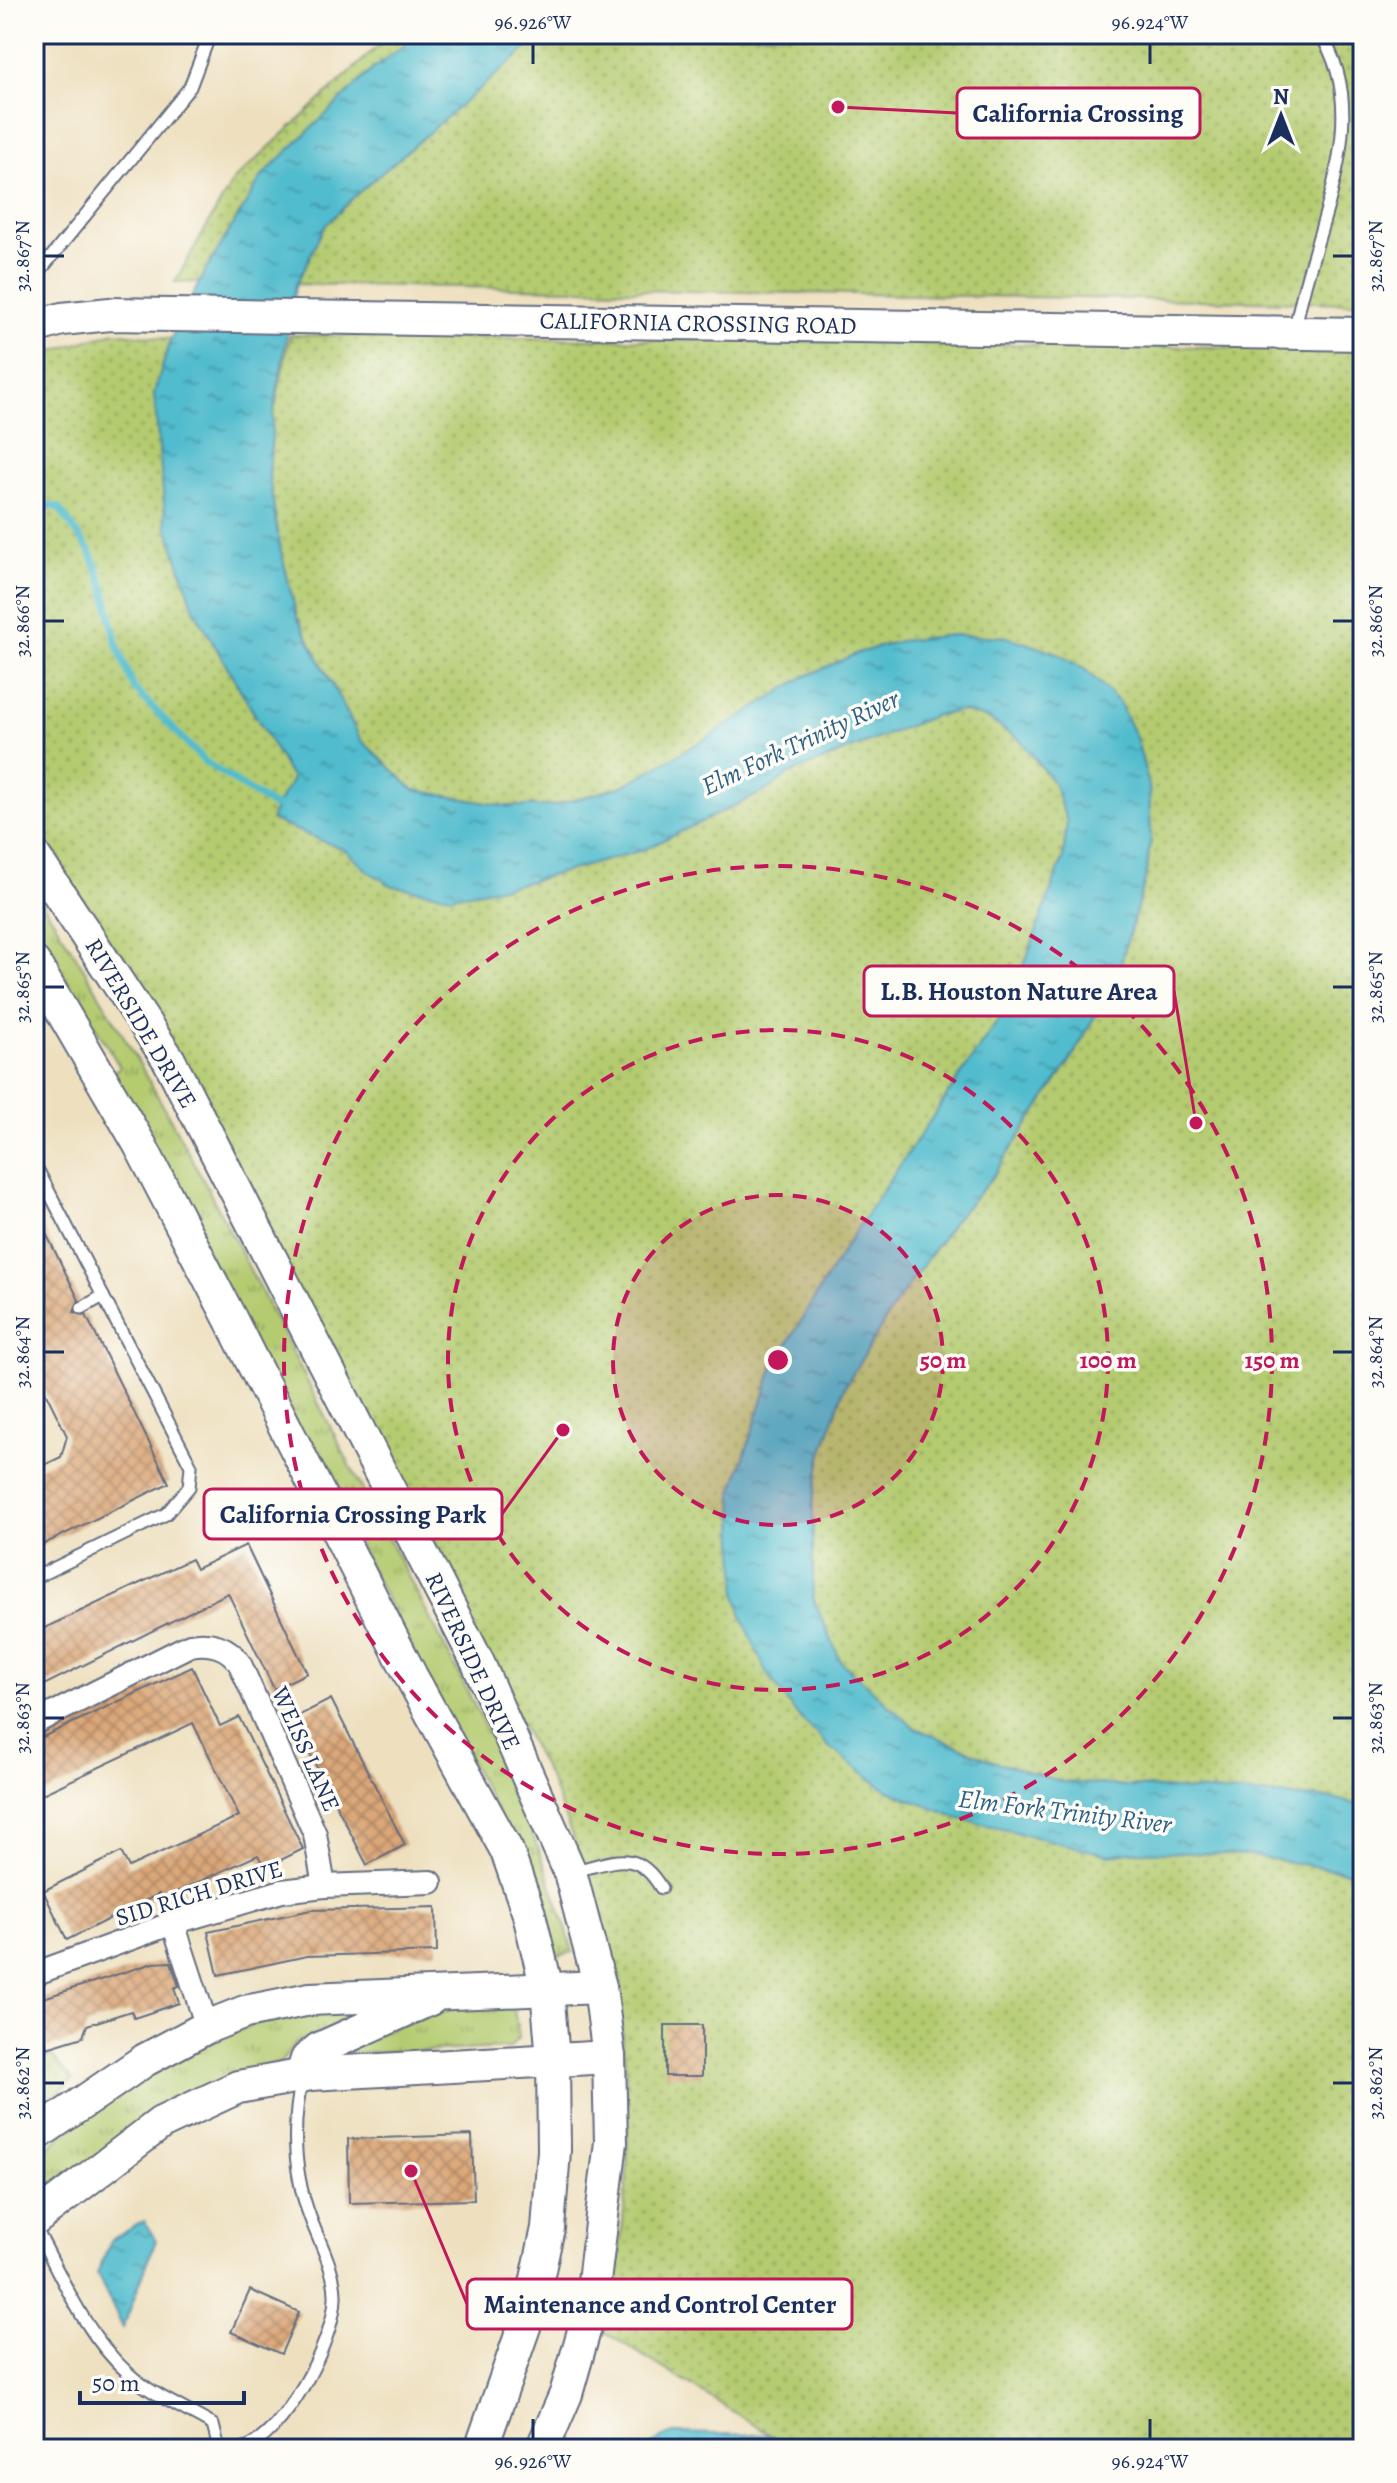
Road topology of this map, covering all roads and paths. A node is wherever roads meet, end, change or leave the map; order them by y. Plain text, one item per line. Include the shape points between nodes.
1 (210, 34) edge
2 (1320, 34) edge
3 (34, 279) edge
4 (37, 326) edge
5 (1294, 334) junction
6 (1363, 334) edge
7 (34, 856) edge
8 (34, 963) edge
9 (34, 1163) edge
10 (103, 1296) junction
11 (82, 1308) dead end
12 (34, 1578) edge
13 (34, 1723) edge
14 (570, 1872) junction
15 (431, 1882) dead end
16 (324, 1886) junction
17 (661, 1888) dead end
18 (173, 1923) junction
19 (34, 1974) edge
20 (600, 1987) junction
21 (547, 1989) junction
22 (440, 1994) junction
23 (207, 2027) junction
24 (609, 2057) junction
25 (553, 2059) junction
26 (302, 2076) junction
27 (34, 2136) edge
28 (34, 2223) edge
29 (219, 2449) edge
30 (242, 2449) edge
31 (481, 2449) edge
32 (542, 2449) edge

1 - 3 lane via 190,87
2 - 5 lane via 1343,88 1343,130
3 - 4 lane
4 - 5 main road, CALIFORNIA CROSSING ROAD via 144,314
5 - 6 main road, CALIFORNIA CROSSING ROAD
7 - 14 main road, RIVERSIDE DRIVE via 169,1060 478,1663
8 - 21 main road via 140,1145 412,1678 507,1851
9 - 10 lane
10 - 11 lane
10 - 12 lane via 191,1466 189,1487 166,1514
13 - 16 street, WEISS LANE via 190,1645 217,1645 236,1656 294,1783 315,1834
14 - 17 lane via 617,1861 640,1862 650,1868
14 - 20 main road, RIVERSIDE DRIVE
15 - 16 street, SID RICH DRIVE
16 - 18 street, SID RICH DRIVE via 251,1898
18 - 19 street, SID RICH DRIVE
18 - 23 street
20 - 21 main road
20 - 24 main road, RIVERSIDE DRIVE
21 - 22 main road
21 - 25 main road
22 - 23 main road via 310,1999 245,2012
22 - 26 main road via 319,2049 307,2059
23 - 27 main road via 100,2088
24 - 25 main road
24 - 32 main road, RIVERSIDE DRIVE via 609,2172 591,2306 566,2394
25 - 26 main road
25 - 31 main road via 548,2228 531,2307
26 - 28 main road via 238,2087 161,2123
26 - 30 lane via 294,2128 301,2189 333,2280 331,2324 287,2412 262,2440
28 - 29 lane via 82,2319 102,2345 130,2376 213,2425

